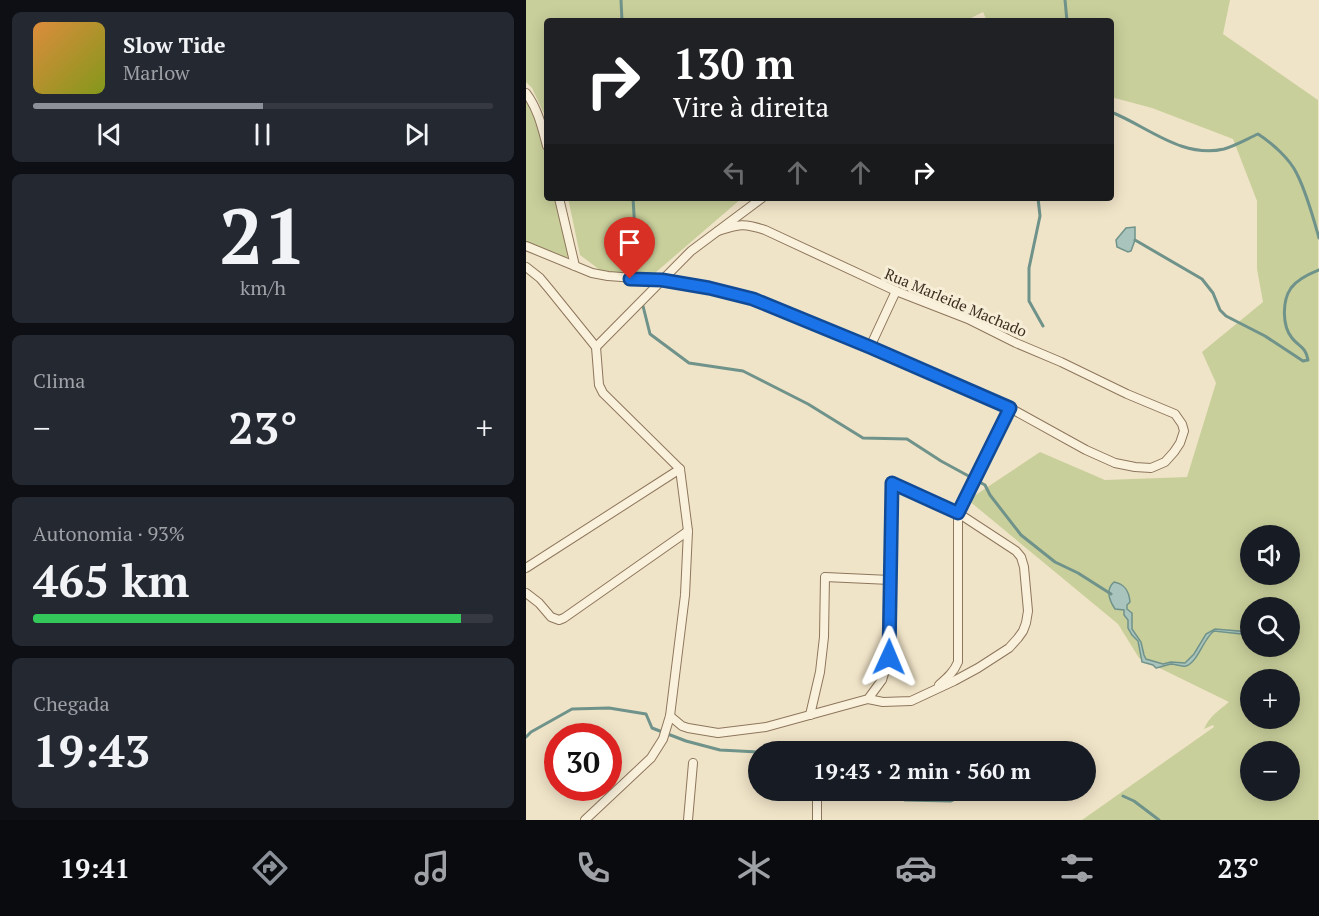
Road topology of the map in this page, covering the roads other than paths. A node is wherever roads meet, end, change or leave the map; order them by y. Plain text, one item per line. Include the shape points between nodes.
1 (526, 93) edge
2 (544, 134) edge
3 (560, 201) edge
4 (758, 201) edge
5 (718, 231) junction
6 (526, 246) edge
7 (575, 266) junction
8 (526, 267) edge
9 (662, 280) junction
10 (896, 291) junction
11 (596, 347) junction
12 (870, 347) junction
13 (1010, 408) junction
14 (680, 469) junction
15 (958, 513) junction
16 (688, 531) junction
17 (526, 568) edge
18 (890, 580) junction
19 (526, 593) edge
20 (934, 690) junction
21 (868, 699) junction
22 (810, 715) junction
23 (670, 717) junction
24 (693, 764) dead end
25 (817, 801) edge
26 (590, 818) edge
27 (688, 820) edge
28 (817, 820) edge

1 - 2 street
3 - 7 street
4 - 5 street
5 - 9 street
5 - 10 street, Rua Marleide Machado via 750,225
6 - 7 street
7 - 9 street via 608,276
8 - 11 street via 540,278
9 - 11 street
9 - 12 street via 753,299
10 - 12 street
10 - 13 street, Rua Marleide Machado via 968,319 1175,414 1184,431 1165,462 1151,468 1135,467 1086,450
11 - 14 street via 603,393
12 - 13 street
13 - 15 street
14 - 16 street
14 - 17 street
15 - 18 street via 892,483
15 - 20 street via 958,662 950,676
15 - 20 street via 1007,543 1021,557 1028,611 1023,631 1009,648
16 - 19 street via 559,620
16 - 23 street via 685,595
18 - 21 street via 889,657 882,680
18 - 22 street via 825,578 824,637
20 - 21 street via 911,701
21 - 22 street
22 - 23 street via 766,727 718,733 688,728
23 - 26 street via 665,735 651,758
24 - 27 street
25 - 28 street

